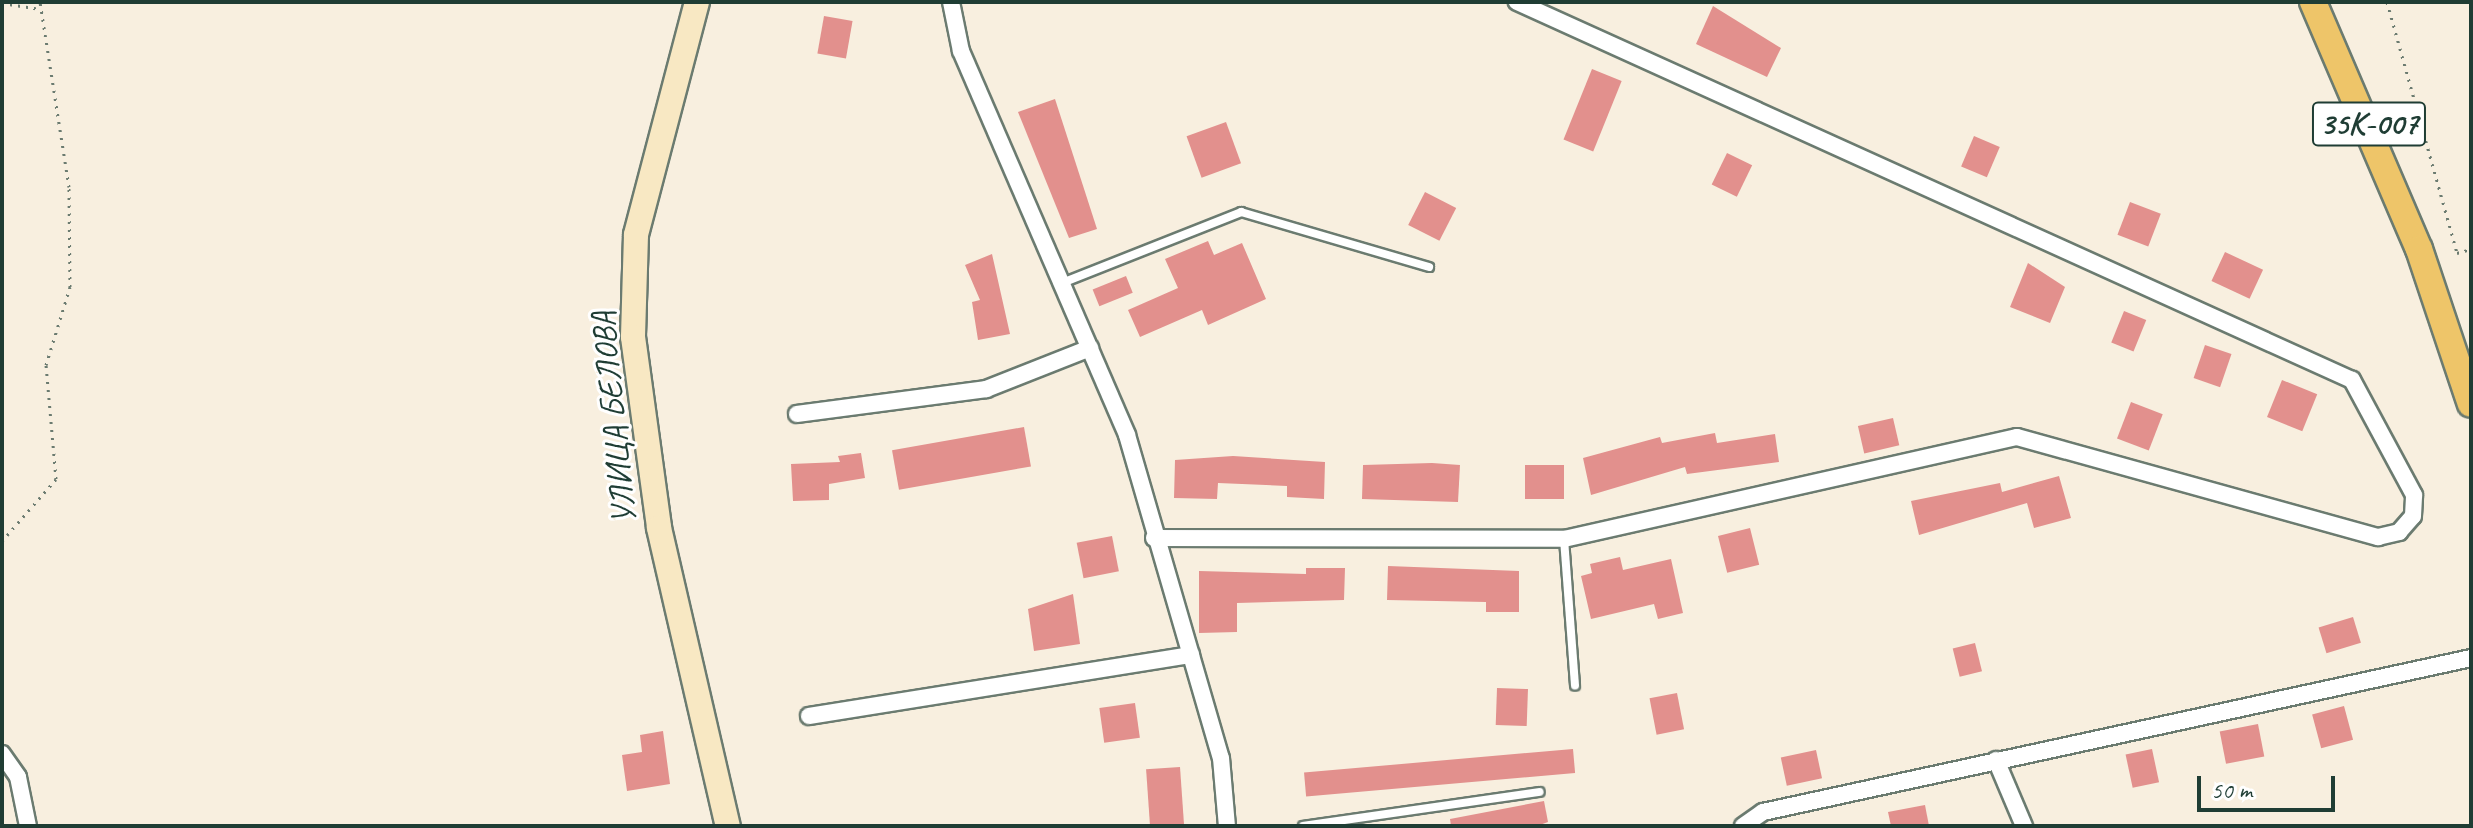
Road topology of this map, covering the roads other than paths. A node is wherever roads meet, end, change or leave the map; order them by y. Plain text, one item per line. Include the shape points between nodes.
1 (697, 2) edge
2 (951, 2) edge
3 (1517, 2) edge
4 (2313, 2) edge
5 (1429, 267) dead end
6 (1062, 283) junction
7 (1090, 348) junction
8 (2471, 404) edge
9 (797, 414) dead end
10 (1154, 538) junction
11 (1564, 539) junction
12 (1191, 655) junction
13 (2471, 658) edge
14 (1575, 686) dead end
15 (809, 716) dead end
16 (2, 754) edge
17 (1996, 760) junction
18 (1540, 792) dead end
19 (28, 826) edge
20 (728, 826) edge
21 (1227, 826) edge
22 (1303, 826) edge
23 (1743, 826) edge
24 (2024, 826) edge

1 - 20 main road, УЛИЦА БЕЛОВА via 636,235 633,337 659,528
2 - 6 street via 961,51
3 - 11 street via 2352,380 2366,395 2415,506 2407,526 2378,537 2059,442 2017,437
4 - 8 main road, 35К-007 via 2408,223
5 - 6 lane via 1241,212
6 - 7 street
7 - 9 street via 986,389
7 - 10 street via 1127,435
10 - 11 street
10 - 12 street
11 - 14 lane
12 - 15 street
12 - 21 street via 1221,758
13 - 17 street
16 - 19 street via 18,777
17 - 23 street via 1763,812
17 - 24 street
18 - 22 lane

